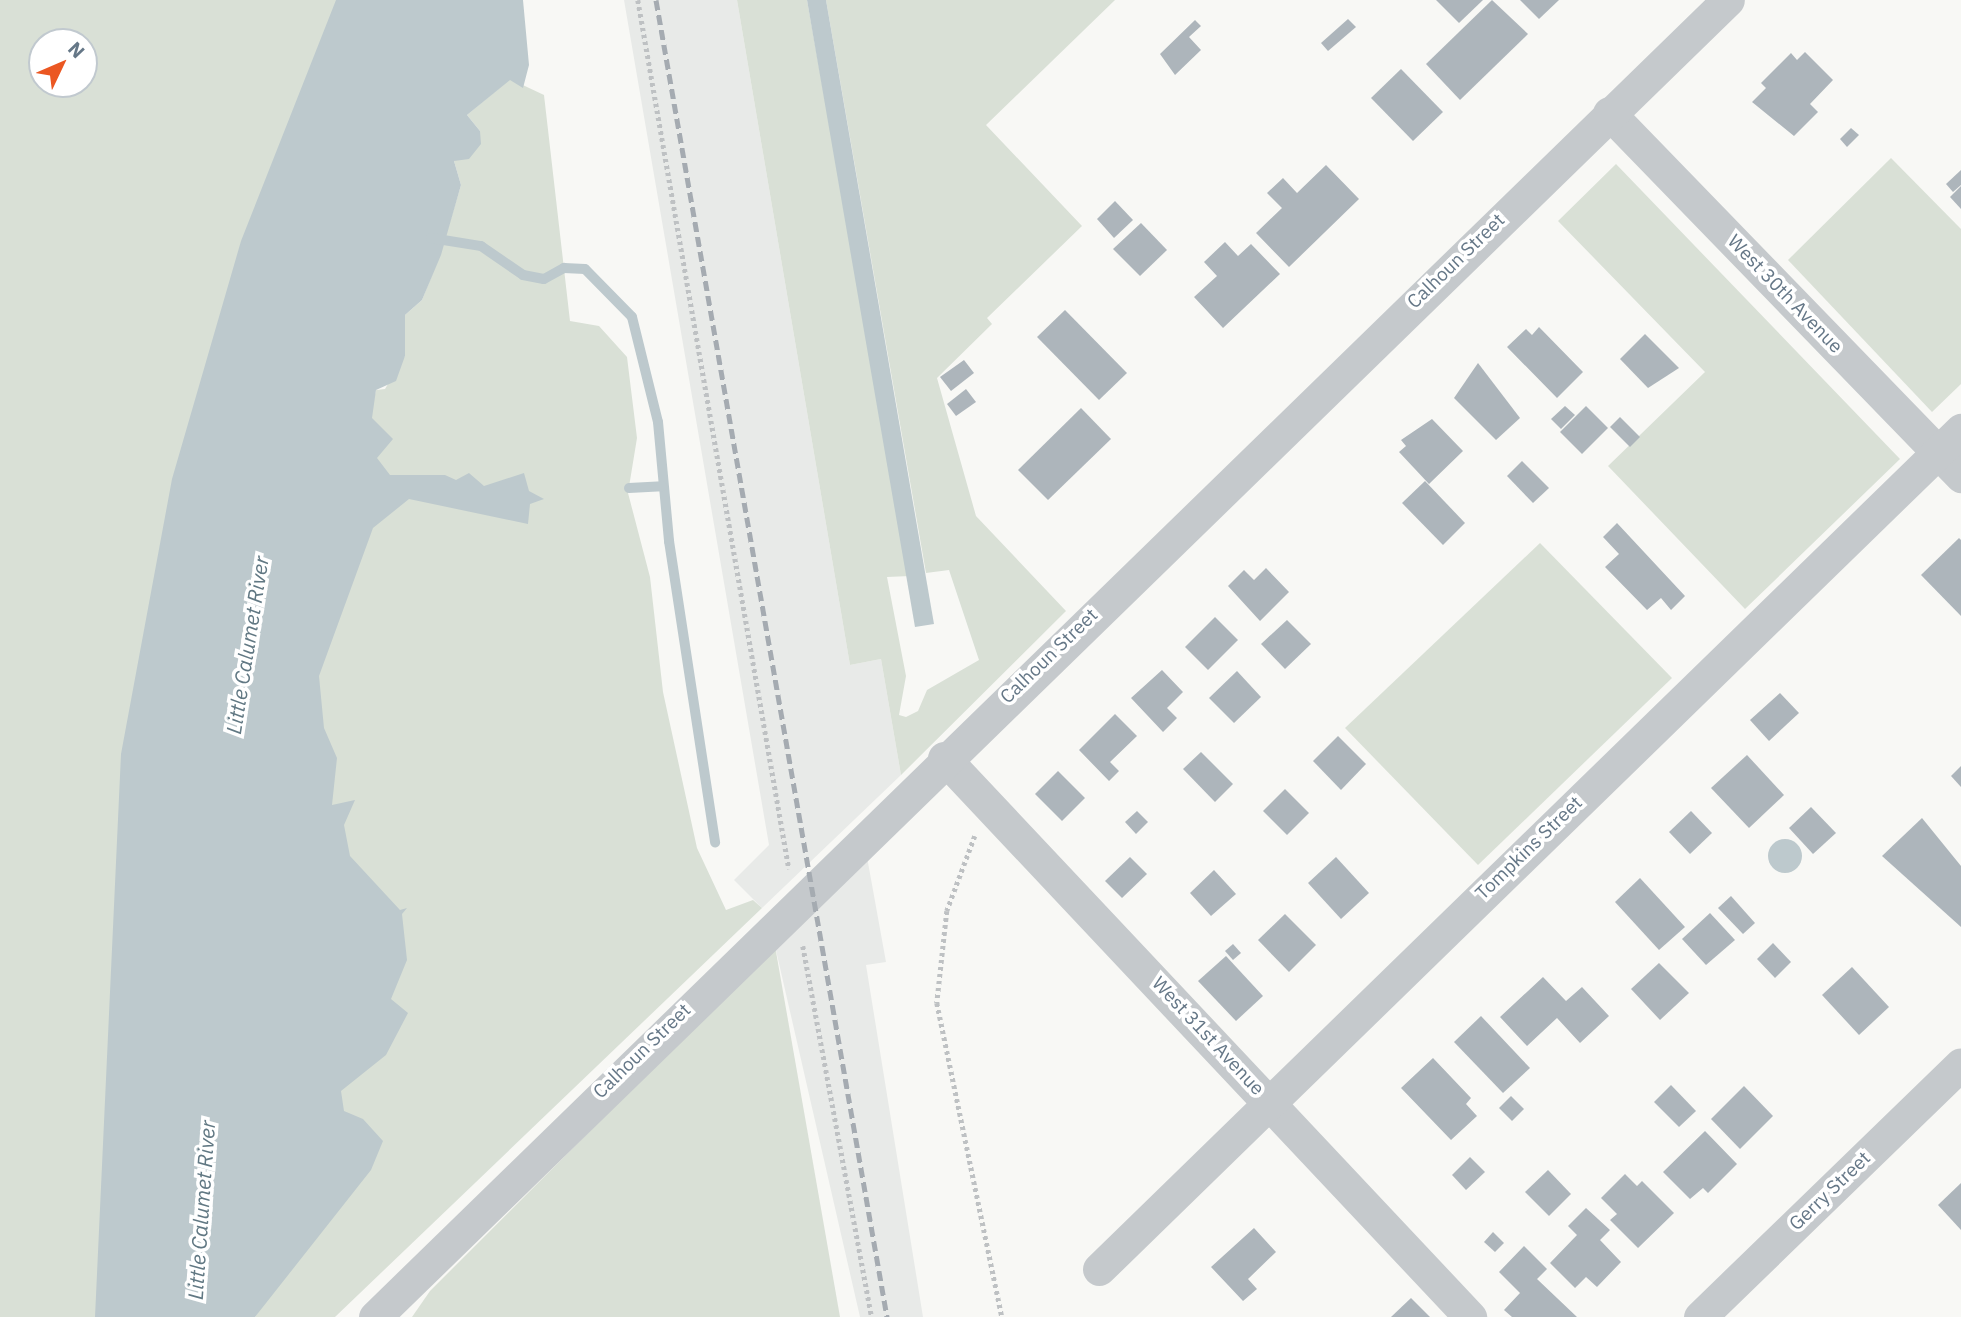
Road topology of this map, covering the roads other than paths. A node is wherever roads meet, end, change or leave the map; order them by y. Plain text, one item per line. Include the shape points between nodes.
1 (1728, 0) edge
2 (1609, 113) junction
3 (1949, 441) edge
4 (1961, 476) edge
5 (944, 758) junction
6 (1961, 1064) edge
7 (1268, 1101) junction
8 (1099, 1269) dead end
9 (375, 1317) edge
10 (1470, 1317) edge
11 (1700, 1317) edge

1 - 2 street, Calhoun Street
2 - 3 street, West 30th Avenue
2 - 5 street, Calhoun Street
3 - 4 street, West 30th Avenue
3 - 7 street, Tompkins Street
5 - 7 street, West 31st Avenue
5 - 9 street, Calhoun Street
6 - 11 street, Gerry Street
7 - 8 street, Tompkins Street
7 - 10 street, West 31st Avenue

